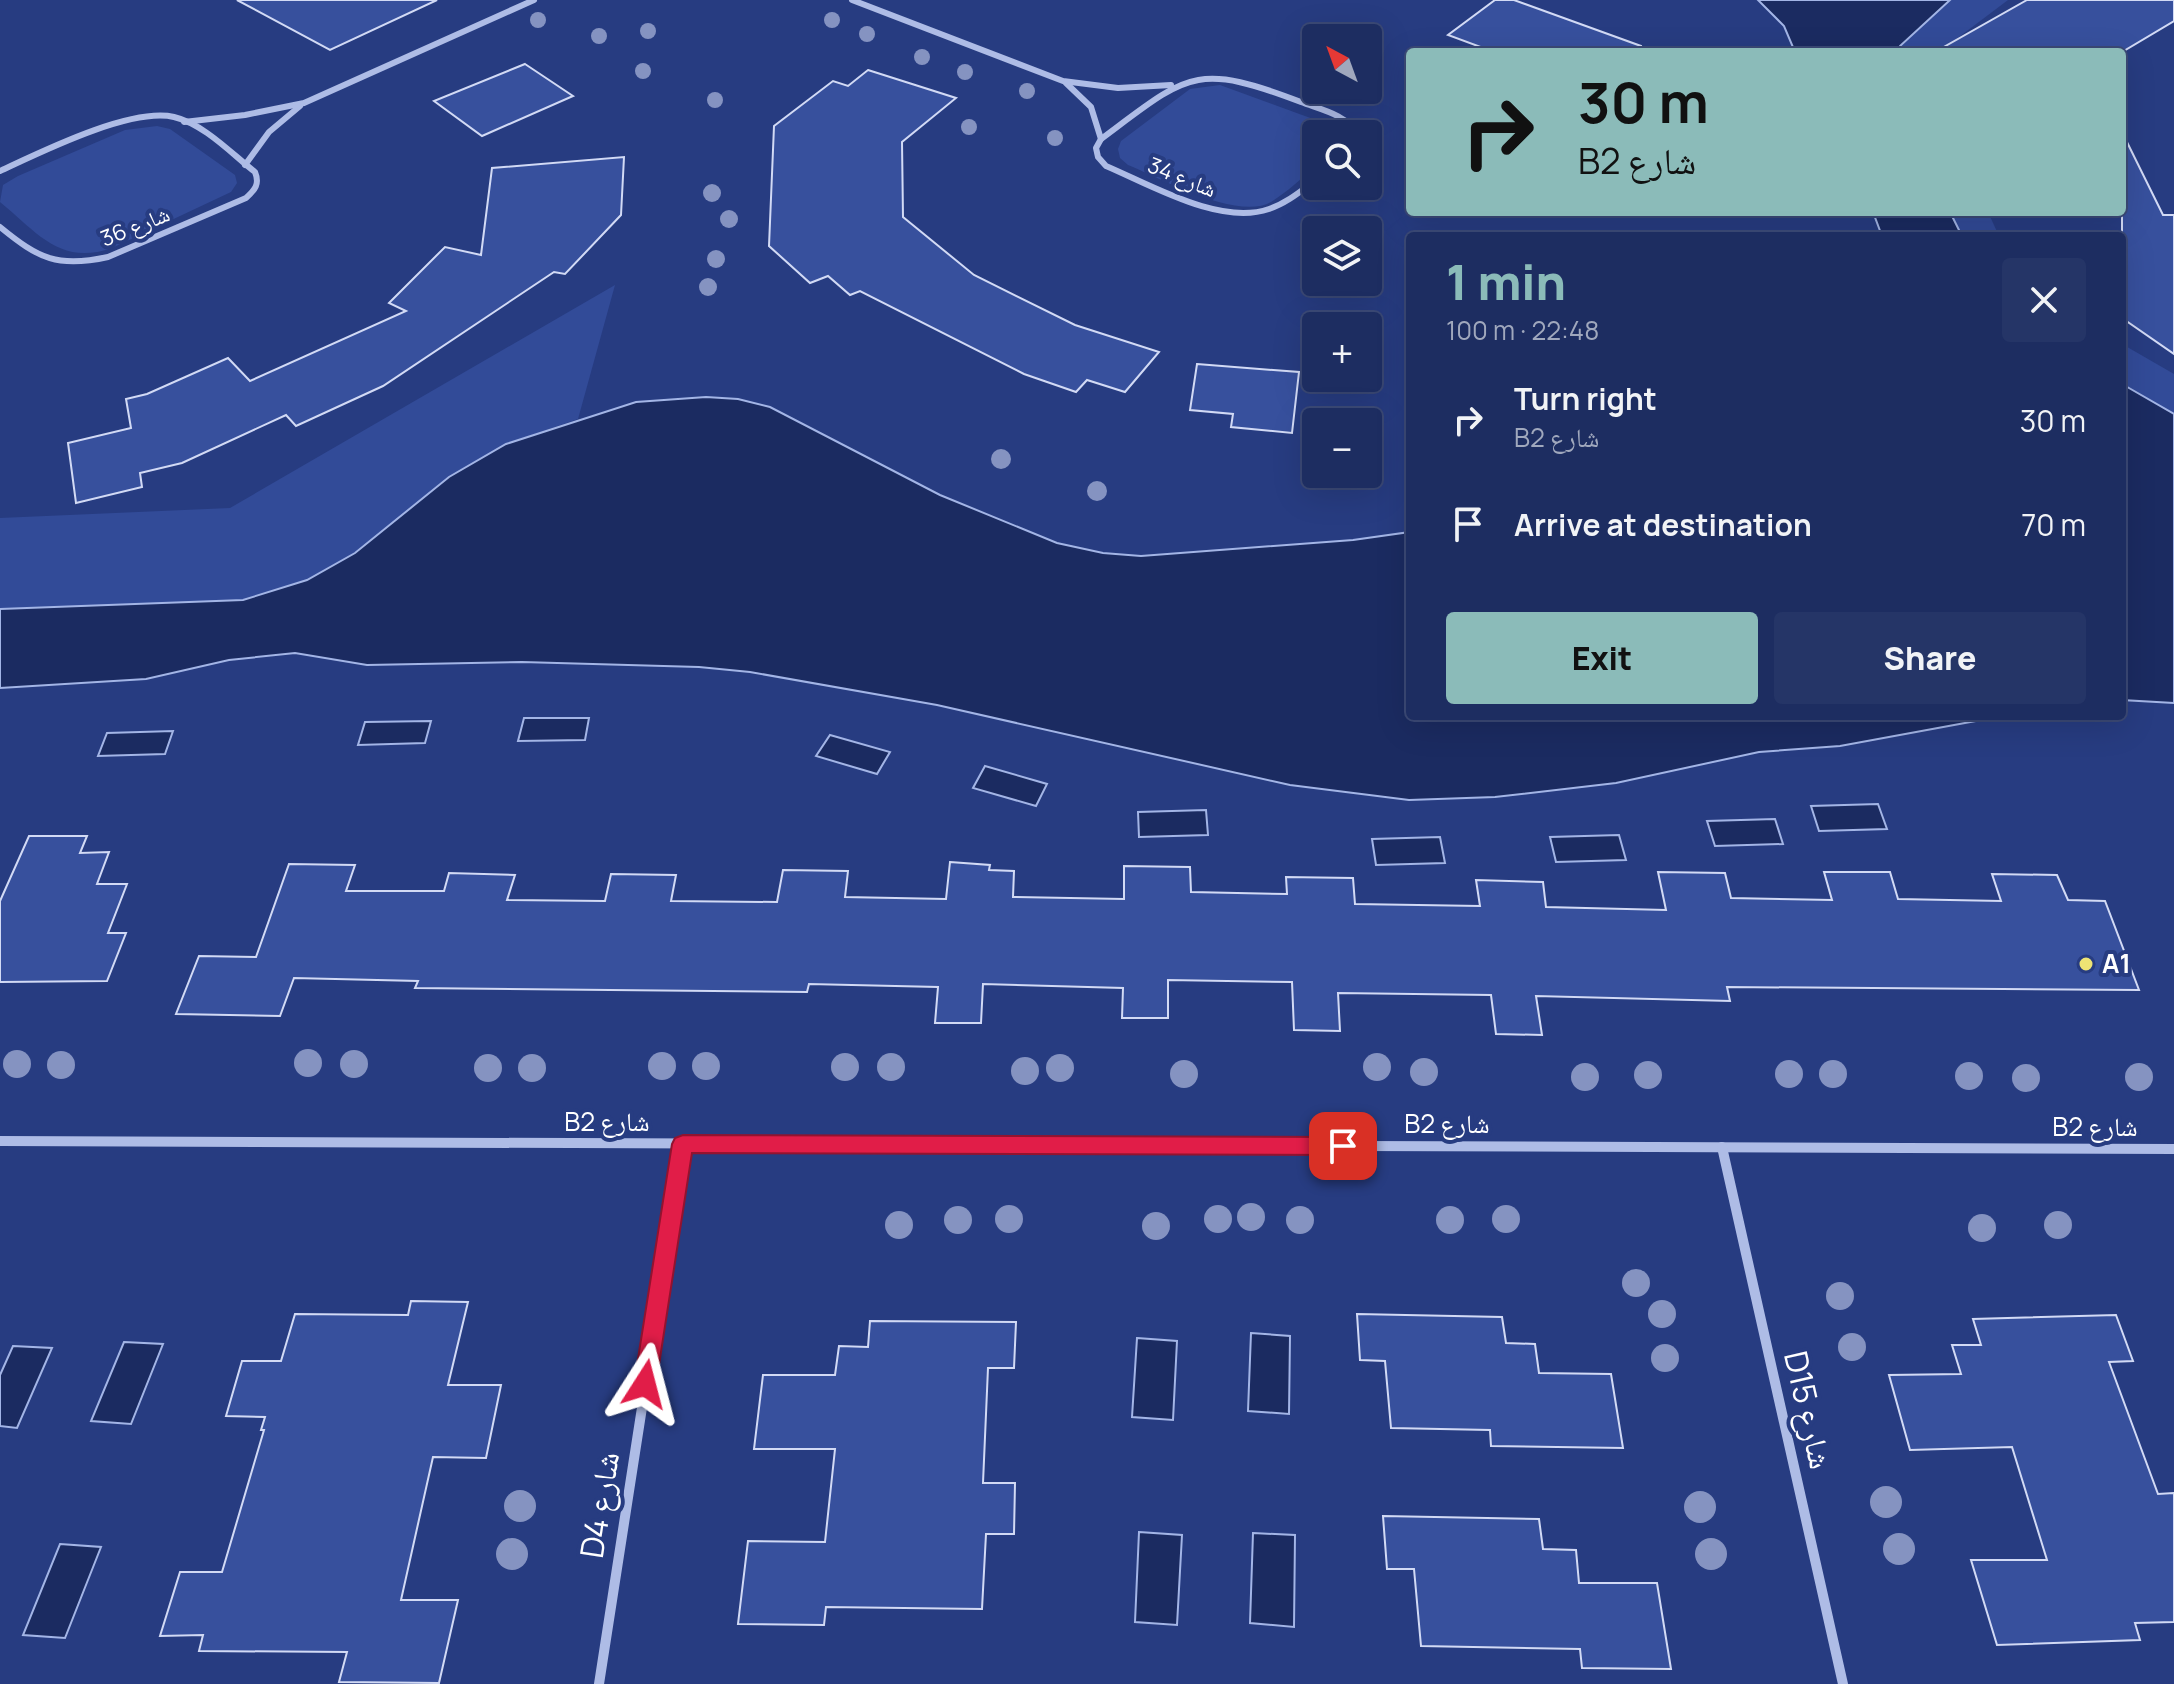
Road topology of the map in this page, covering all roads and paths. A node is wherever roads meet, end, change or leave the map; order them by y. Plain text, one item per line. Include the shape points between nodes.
1 (534, 0) edge
2 (852, 0) edge
3 (1063, 81) junction
4 (1174, 85) junction
5 (304, 103) junction
6 (1346, 120) edge
7 (184, 122) junction
8 (1101, 139) junction
9 (245, 165) junction
10 (0, 171) edge
11 (1302, 189) edge
12 (0, 227) edge
13 (0, 1141) edge
14 (683, 1144) junction
15 (1722, 1147) junction
16 (2174, 1149) edge
17 (599, 1684) edge
18 (1843, 1684) edge

1 - 5 street
2 - 3 street, شارع 34
3 - 4 street, شارع 34 via 1118,88
3 - 8 street, شارع 34 via 1092,107
4 - 6 street, شارع 34 via 1201,77 1232,80
4 - 8 street, شارع 34
5 - 7 street
5 - 9 street via 269,132
7 - 9 street
7 - 10 street via 157,115 131,119
8 - 11 street, شارع 34 via 1096,148 1106,166 1225,213 1271,210
9 - 12 street, شارع 36 via 258,180 246,198 108,257 50,263
13 - 14 street, B2 شارع
14 - 15 street, B2 شارع
14 - 17 street, D4 شارع
15 - 16 street, B2 شارع
15 - 18 street, D15 شارع

